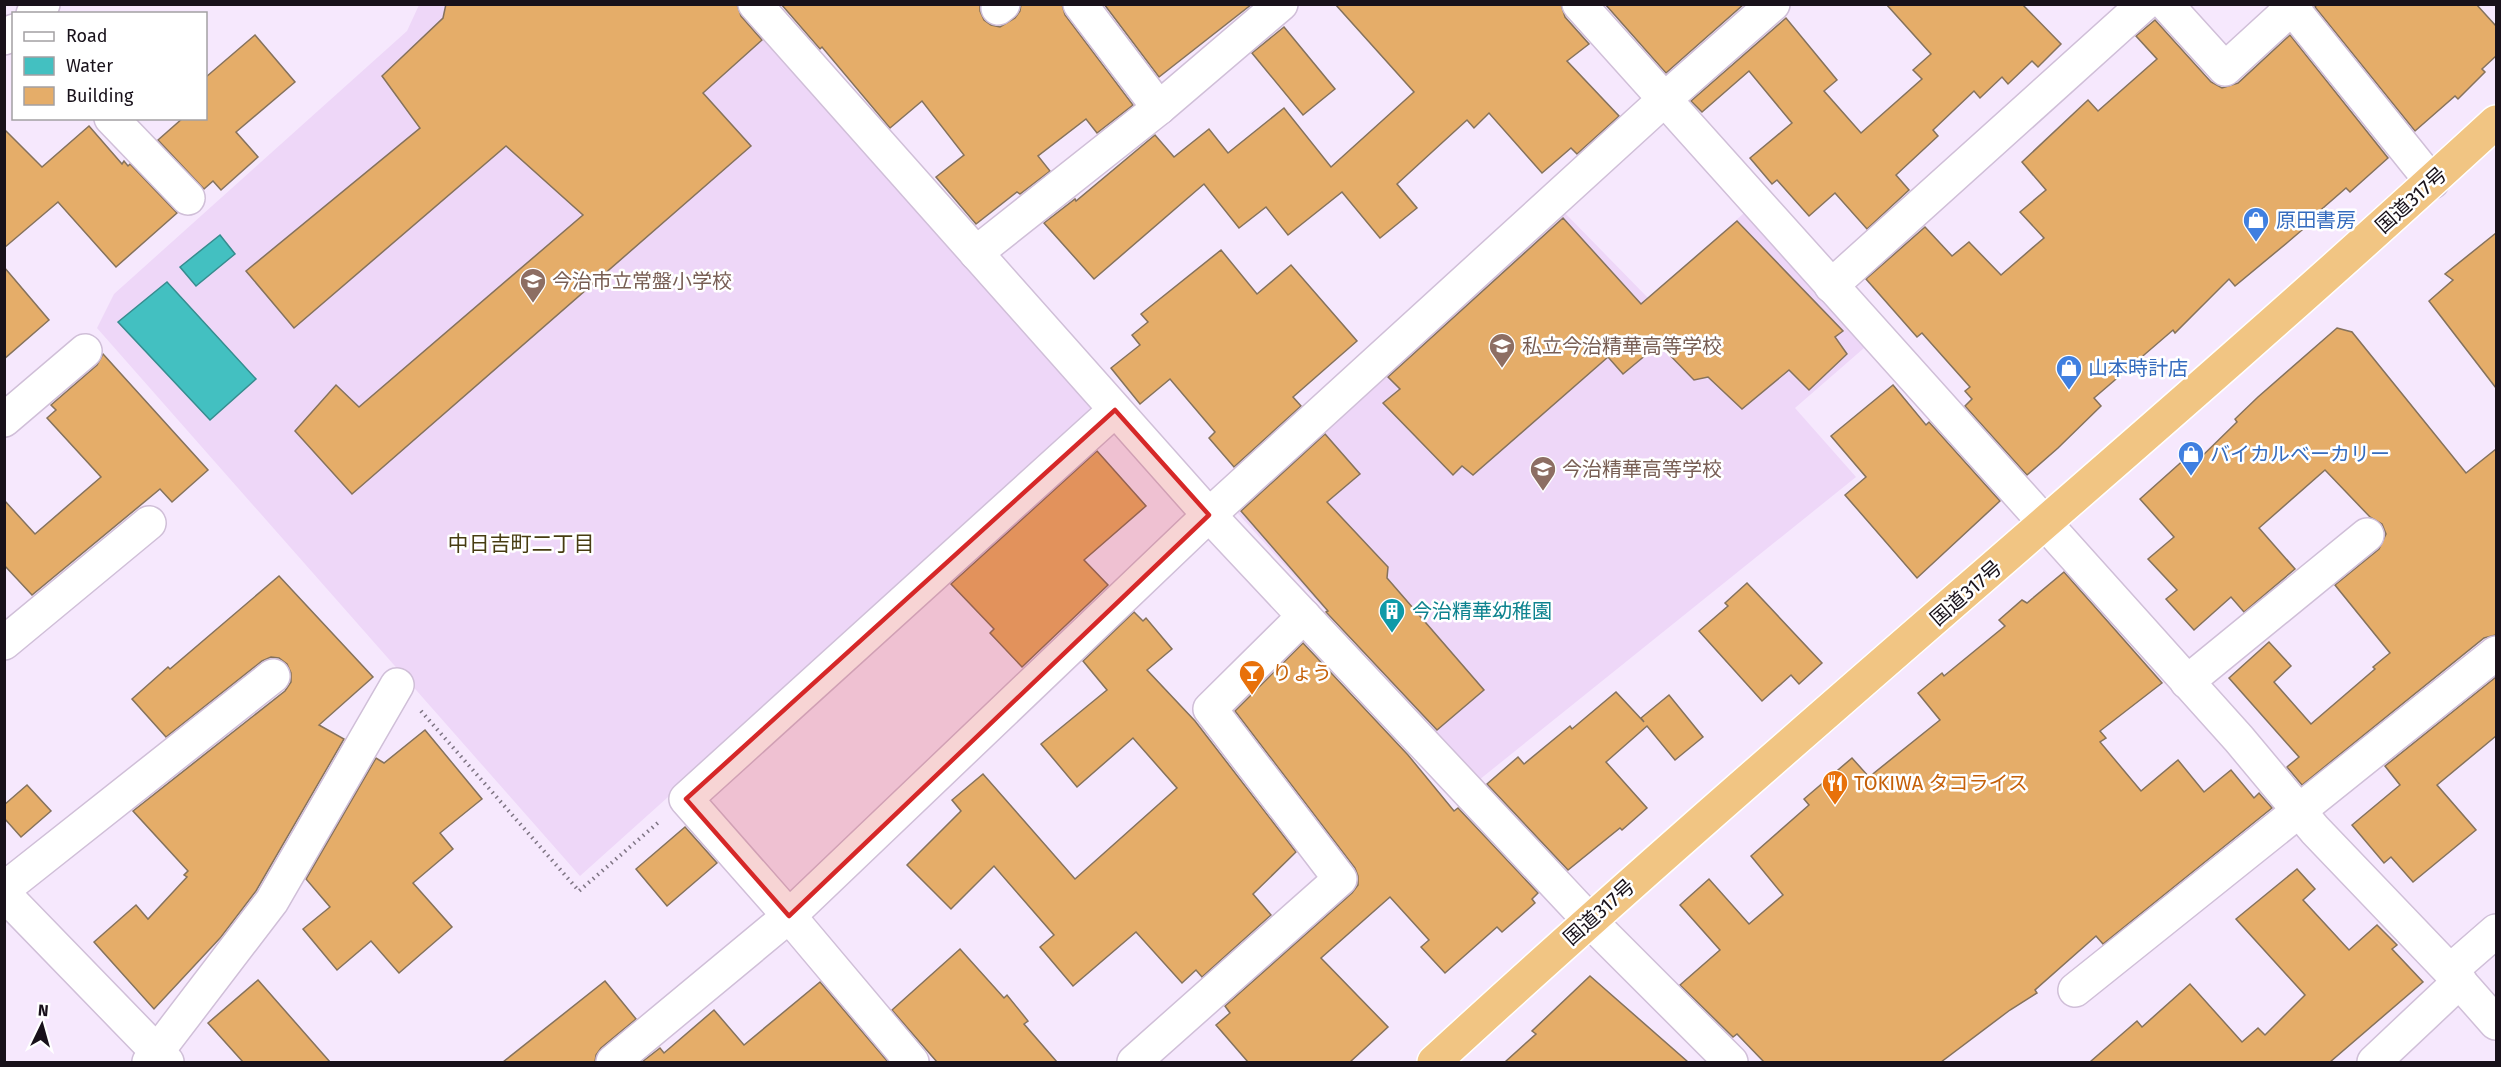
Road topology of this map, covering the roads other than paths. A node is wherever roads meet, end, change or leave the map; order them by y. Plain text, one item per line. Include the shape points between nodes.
1 (755, 4) edge
2 (1080, 4) edge
3 (1579, 4) edge
4 (1773, 4) edge
5 (2144, 4) edge
6 (2166, 4) edge
7 (2294, 6) edge
8 (1270, 8) edge
9 (1665, 99) junction
10 (1159, 108) junction
11 (113, 120) edge
12 (2496, 122) edge
13 (2432, 182) junction
14 (188, 198) dead end
15 (976, 253) junction
16 (1831, 286) junction
17 (85, 351) dead end
18 (1115, 410) junction
19 (4, 420) edge
20 (1209, 515) junction
21 (149, 523) dead end
22 (2044, 524) junction
23 (2367, 535) dead end
24 (1305, 616) junction
25 (4, 643) edge
26 (2496, 653) edge
27 (273, 676) dead end
28 (2187, 682) junction
29 (397, 685) road end
30 (2299, 811) junction
31 (4, 889) edge
32 (4, 894) edge
33 (789, 916) junction
34 (1589, 920) junction
35 (2496, 931) edge
36 (2455, 976) junction
37 (2075, 990) dead end
38 (2496, 1023) edge
39 (158, 1059) edge
40 (613, 1062) edge
41 (912, 1062) edge
42 (1134, 1062) edge
43 (1434, 1062) edge
44 (1731, 1062) edge
45 (2374, 1062) edge

1 - 15 street
2 - 10 street
3 - 9 street
4 - 9 street
5 - 16 street
6 - 7 street via 2225,69
7 - 13 street
8 - 10 street
9 - 16 street
9 - 20 street
10 - 15 street
11 - 14 street
12 - 13 highway, 国道317号
13 - 22 highway, 国道317号
15 - 18 street
16 - 22 street
17 - 19 street
18 - 20 street
18 - 33 street via 686,799
20 - 24 street
20 - 33 street
21 - 25 street
22 - 28 street
22 - 34 highway, 国道317号
23 - 28 street
24 - 34 street
24 - 42 street via 1210,709 1340,879
26 - 30 street
27 - 31 street
28 - 30 street
29 - 39 street via 272,901
30 - 36 street
30 - 37 street
32 - 39 street
33 - 40 street
33 - 41 street
34 - 43 highway, 国道317号
34 - 44 street
35 - 36 street
36 - 38 street
36 - 45 street

